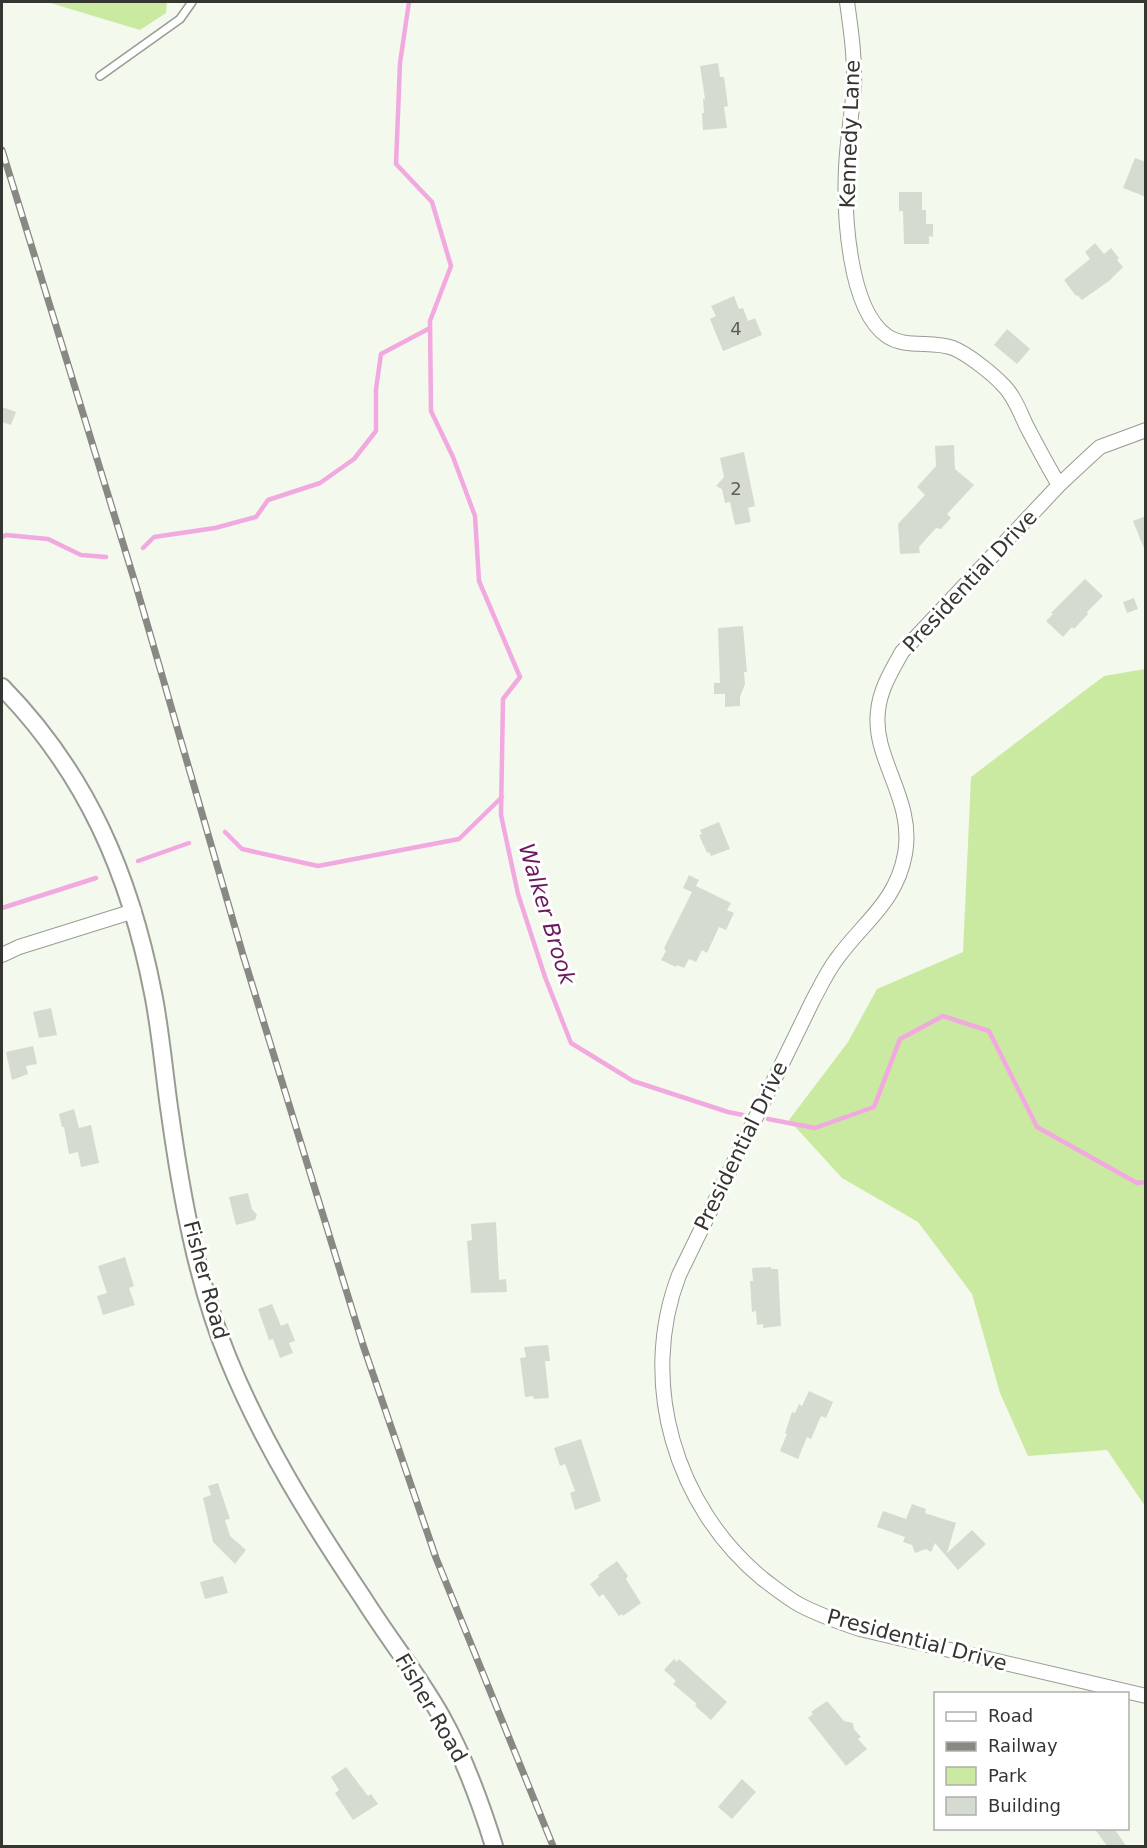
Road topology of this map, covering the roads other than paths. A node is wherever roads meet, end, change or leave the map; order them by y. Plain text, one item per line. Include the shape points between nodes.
1 (192, 2) edge
2 (847, 2) edge
3 (100, 76) dead end
4 (1146, 430) edge
5 (1059, 485) junction
6 (2, 687) edge
7 (134, 910) junction
8 (2, 955) edge
9 (1129, 1692) edge
10 (1129, 1692) edge
11 (1146, 1696) edge
12 (494, 1846) edge

1 - 3 lane via 180,19
2 - 5 street, Kennedy Lane via 854,52 846,169 848,227 859,293 874,322 887,336 909,344 953,348 1005,386
4 - 5 street, Presidential Drive via 1100,447
5 - 9 street, Presidential Drive via 909,643 884,685 878,728 907,829 899,879 889,897 835,961 813,1000 679,1275 670,1297 663,1336 664,1406 688,1484 708,1520 750,1568 799,1604 860,1629
6 - 7 street, Fisher Road via 75,778 119,867
7 - 8 street
7 - 12 street, Fisher Road via 153,995 192,1239 227,1357 260,1428 329,1548 449,1731 473,1783
10 - 11 street, Presidential Drive

